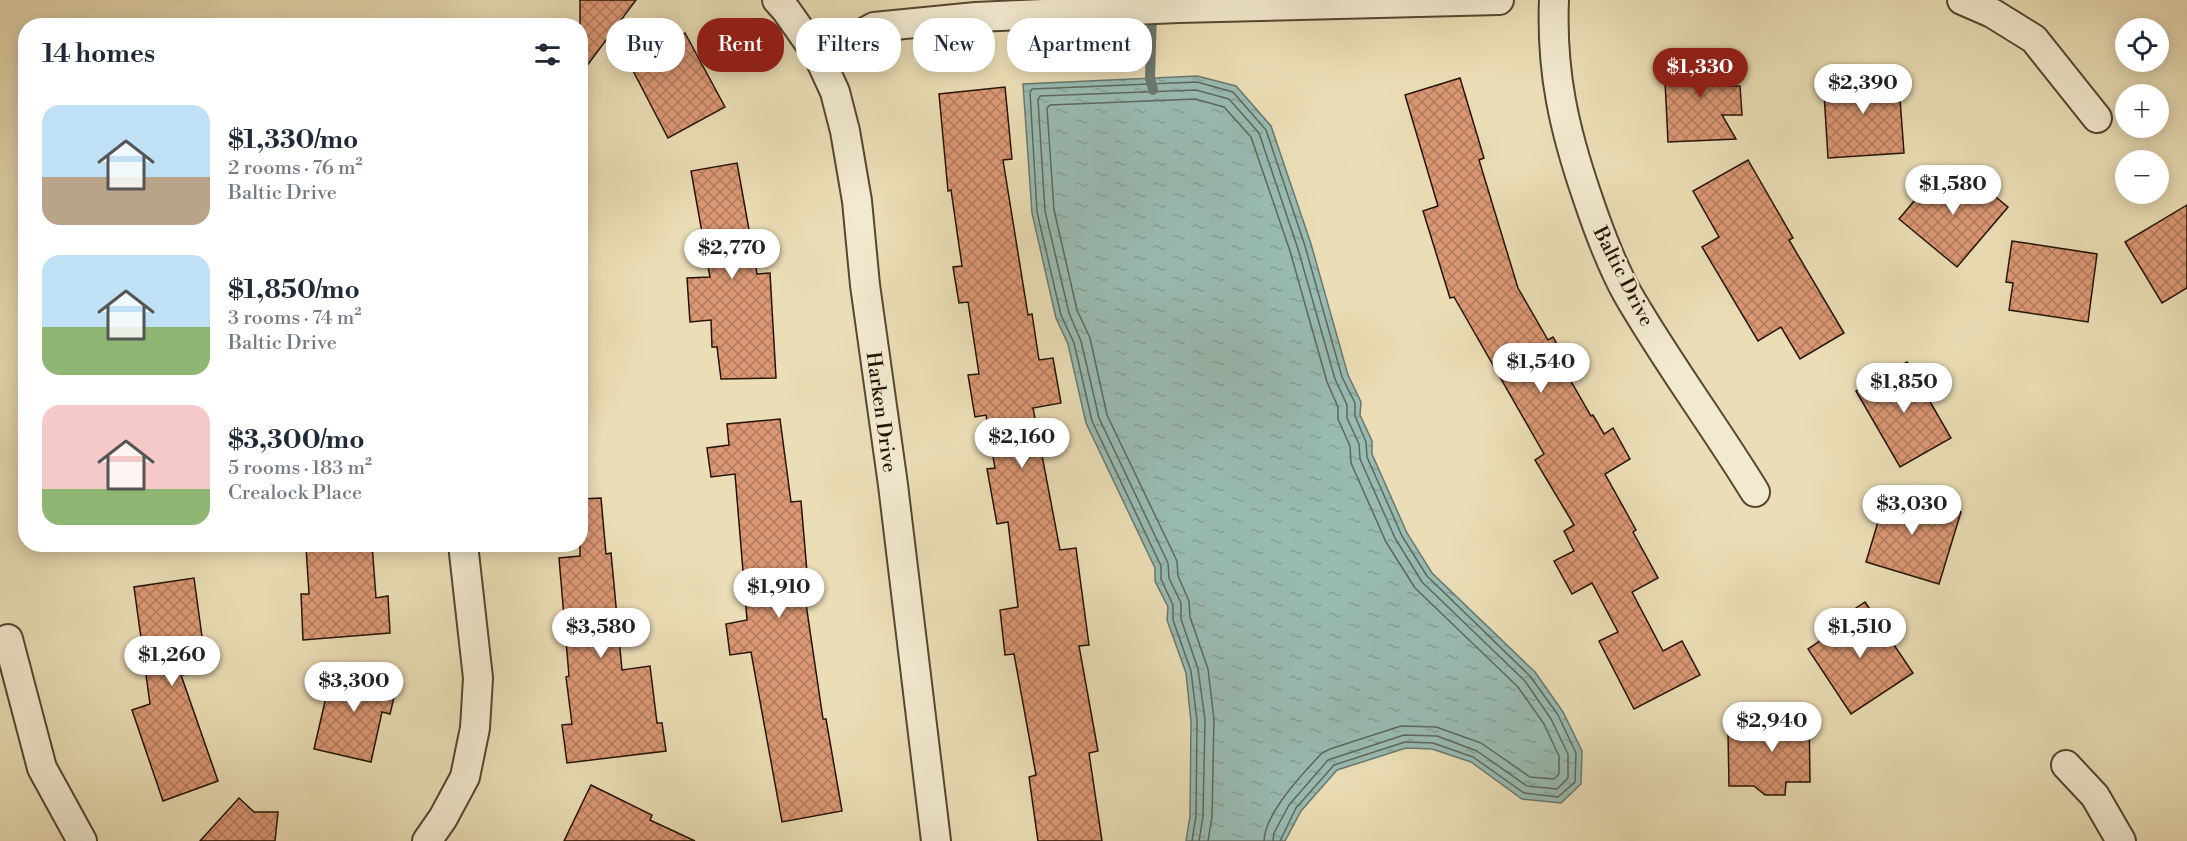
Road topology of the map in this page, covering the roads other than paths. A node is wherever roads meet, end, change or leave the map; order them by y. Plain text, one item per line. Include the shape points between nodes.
1 (777, 0) edge
2 (1499, 0) edge
3 (1554, 0) edge
4 (1962, 0) edge
5 (901, 24) edge
6 (796, 26) edge
7 (826, 72) edge
8 (2097, 118) dead end
9 (1755, 492) dead end
10 (464, 552) edge
11 (8, 639) dead end
12 (2066, 765) dead end
13 (82, 841) edge
14 (426, 841) edge
15 (936, 841) edge
16 (2121, 841) edge

1 - 6 street, Harken Drive
2 - 5 street via 1178,8
3 - 9 street, Baltic Drive via 1552,28 1560,103 1569,143 1602,240 1627,292
4 - 8 street via 2034,39
7 - 15 street, Harken Drive via 845,131 857,201
10 - 14 street via 478,678 475,728 465,777
11 - 13 street via 42,768
12 - 16 street via 2095,796

